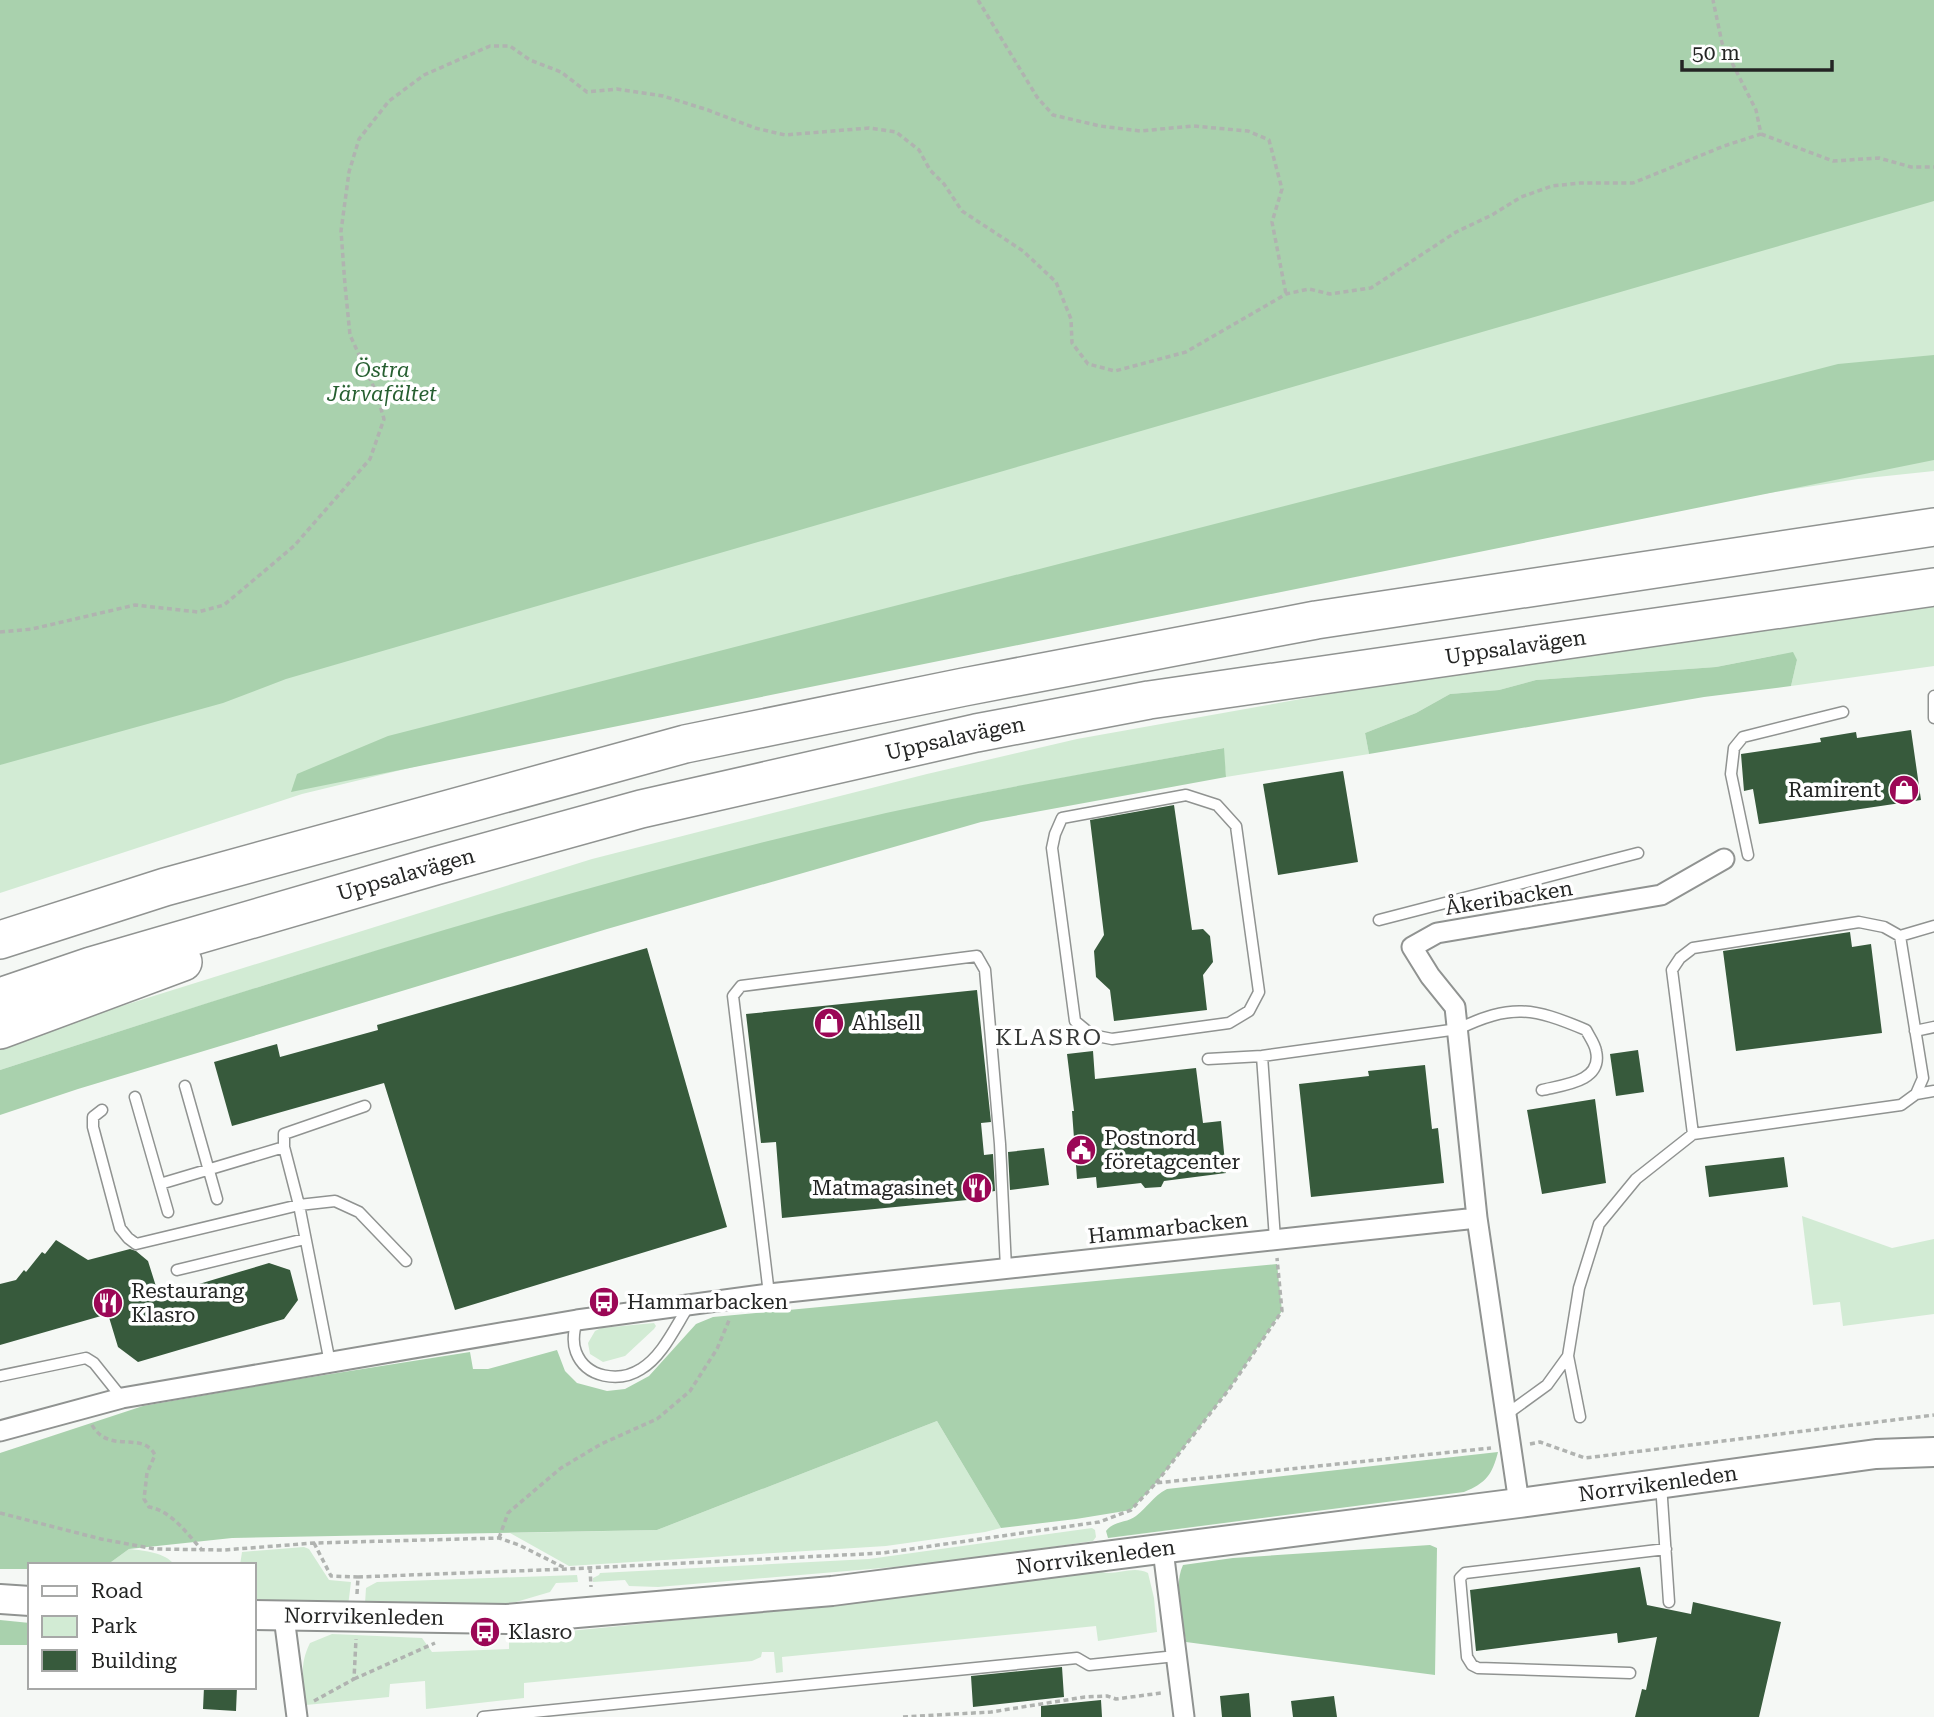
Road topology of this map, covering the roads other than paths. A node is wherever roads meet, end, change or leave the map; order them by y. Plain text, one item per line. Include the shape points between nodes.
1 (1934, 527) edge
2 (1934, 587) edge
3 (1934, 696) edge
4 (1843, 712) dead end
5 (1934, 718) edge
6 (1638, 853) dead end
7 (1748, 855) dead end
8 (1724, 859) dead end
9 (435, 866) junction
10 (1248, 913) joint
11 (1379, 920) dead end
12 (1934, 926) edge
13 (1900, 936) junction
14 (0, 940) edge
15 (0, 997) edge
16 (1934, 1027) edge
17 (1458, 1029) junction
18 (0, 1030) edge
19 (1915, 1031) junction
20 (1262, 1056) junction
21 (1208, 1059) dead end
22 (185, 1086) dead end
23 (1542, 1090) dead end
24 (1934, 1091) edge
25 (1916, 1094) junction
26 (135, 1097) dead end
27 (365, 1106) dead end
28 (102, 1110) dead end
29 (1693, 1134) junction
30 (284, 1147) junction
31 (208, 1169) junction
32 (160, 1184) junction
33 (217, 1199) dead end
34 (299, 1205) junction
35 (168, 1213) dead end
36 (1477, 1218) junction
37 (305, 1239) junction
38 (1275, 1239) junction
39 (406, 1261) dead end
40 (1006, 1268) junction
41 (177, 1270) dead end
42 (769, 1294) junction
43 (690, 1304) junction
44 (577, 1320) junction
45 (1568, 1356) junction
46 (330, 1363) junction
47 (0, 1376) edge
48 (122, 1398) junction
49 (1507, 1414) junction
50 (1580, 1417) dead end
51 (0, 1431) edge
52 (1934, 1452) edge
53 (1661, 1484) junction
54 (1519, 1503) junction
55 (1666, 1549) junction
56 (1163, 1550) junction
57 (0, 1599) edge
58 (28, 1601) edge
59 (1669, 1602) dead end
60 (256, 1615) edge
61 (284, 1617) junction
62 (1176, 1656) junction
63 (1630, 1673) dead end
64 (297, 1717) edge
65 (483, 1717) edge
66 (1184, 1717) edge

1 - 14 highway via 1315,620 685,744 165,887
2 - 9 highway, Uppsalavägen via 1109,708 976,733 641,809
3 - 5 lane
4 - 7 lane via 1743,737 1734,748 1731,774
6 - 11 lane
8 - 17 street, Åkeribacken via 1661,895 1437,933 1412,947 1455,1007
9 - 15 highway, Uppsalavägen
9 - 18 highway
10 - 10 lane via 1236,826 1217,805 1186,795 1062,818 1052,848 1075,1021 1092,1035 1112,1039 1229,1023 1249,1012 1259,992
12 - 13 lane
13 - 19 lane
13 - 29 lane via 1859,922 1693,948 1680,958 1672,970
16 - 19 lane
17 - 20 lane
17 - 23 lane via 1514,1010 1556,1017 1586,1030 1597,1052 1594,1068 1583,1080
17 - 36 street, Åkeribacken
19 - 25 lane via 1923,1078
20 - 21 lane
20 - 38 lane
22 - 31 lane
24 - 25 lane
25 - 29 lane via 1901,1105
26 - 32 lane
27 - 30 lane via 285,1134
28 - 34 lane via 93,1117 93,1127 120,1228 136,1244
29 - 45 lane via 1636,1179 1599,1224 1579,1288
30 - 31 lane
30 - 34 lane
31 - 32 lane
31 - 33 lane
32 - 35 lane
34 - 37 lane
34 - 39 lane via 334,1201 359,1212
36 - 38 street, Hammarbacken
36 - 49 street
37 - 41 lane
37 - 46 lane
38 - 40 street, Hammarbacken
40 - 42 street, Hammarbacken
40 - 42 lane via 985,970 977,956 741,986 733,996
42 - 43 street, Hammarbacken
43 - 44 street, Hammarbacken
43 - 44 lane via 656,1356 642,1369 617,1378 596,1373 575,1351
44 - 46 street, Hammarbacken
45 - 49 lane via 1547,1385
45 - 50 lane
46 - 48 street, Hammarbacken
47 - 48 lane via 86,1358
48 - 51 street, Hammarbacken
49 - 54 street
52 - 53 main road, Norrvikenleden via 1876,1454
53 - 54 main road, Norrvikenleden
53 - 55 lane
54 - 56 main road, Norrvikenleden
55 - 59 lane
55 - 63 lane via 1465,1573 1460,1578 1467,1657 1472,1665
56 - 61 main road, Norrvikenleden via 832,1591 506,1619
56 - 62 street
57 - 58 main road
60 - 61 main road, Norrvikenleden
61 - 64 street
62 - 65 lane via 1090,1665 1077,1658
62 - 66 street

